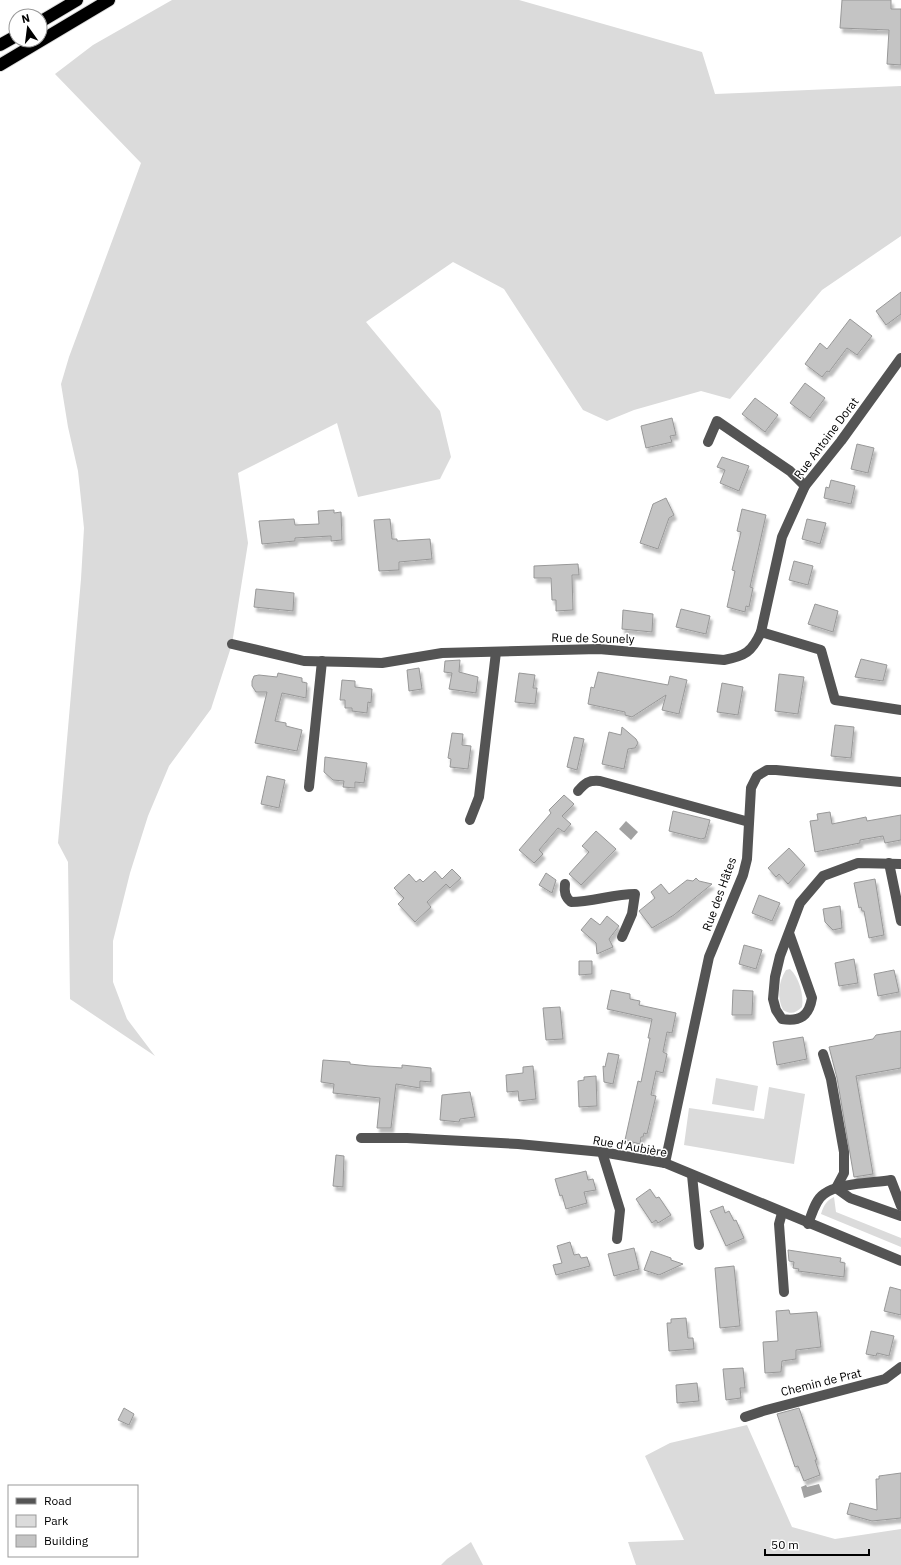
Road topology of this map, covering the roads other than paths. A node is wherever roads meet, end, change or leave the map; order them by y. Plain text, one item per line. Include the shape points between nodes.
1 (77, 0) edge
2 (109, 0) edge
3 (48, 17) edge
4 (0, 65) edge
5 (901, 358) edge
6 (708, 442) dead end
7 (805, 486) junction
8 (761, 632) junction
9 (232, 644) dead end
10 (496, 652) junction
11 (322, 661) junction
12 (901, 710) edge
13 (901, 782) edge
14 (309, 787) dead end
15 (578, 791) dead end
16 (470, 820) dead end
17 (749, 822) junction
18 (889, 863) junction
19 (901, 864) edge
20 (565, 884) dead end
21 (901, 922) edge
22 (789, 933) junction
23 (622, 937) dead end
24 (823, 1054) dead end
25 (361, 1138) dead end
26 (602, 1152) junction
27 (665, 1164) junction
28 (692, 1175) junction
29 (836, 1188) junction
30 (901, 1206) edge
31 (782, 1213) junction
32 (901, 1216) edge
33 (808, 1224) junction
34 (617, 1239) dead end
35 (699, 1245) dead end
36 (901, 1261) edge
37 (784, 1292) dead end
38 (901, 1367) edge
39 (745, 1417) dead end

1 - 3 highway
2 - 4 highway
5 - 7 street, Rue Antoine Dorat
6 - 7 street via 717,421 790,471
7 - 8 street, Rue Antoine Dorat via 782,537
8 - 10 street, Rue de Sounely via 754,647 741,657 724,660 599,649
8 - 12 street via 821,650 834,700
9 - 11 street, Rue de Sounely via 304,661
10 - 11 street, Rue de Sounely via 442,654 382,663
10 - 16 street via 479,798
11 - 14 street
13 - 17 street, Rue des Hâtes via 767,770 757,776 751,788
15 - 17 street via 590,780 600,781
17 - 27 street, Rue des Hâtes via 743,875 709,957
18 - 19 street
18 - 21 street
18 - 22 street via 858,863 823,876 800,903
20 - 23 street via 566,898 571,902 635,894 632,914
22 - 22 street via 780,956 772,999 782,1019 792,1020 802,1017 810,1009 812,998
24 - 29 street via 831,1079 844,1152 844,1173
25 - 26 street, Rue d'Aubière via 518,1144
26 - 27 street, Rue d'Aubière
26 - 34 street via 620,1210
27 - 28 street, Rue d'Aubière
28 - 31 street, Rue d'Aubière
28 - 35 street
29 - 30 street via 891,1180
29 - 32 street via 850,1198
29 - 33 street via 824,1194 816,1203
31 - 33 street, Rue d'Aubière
31 - 37 street via 779,1224
33 - 36 street, Rue d'Aubière
38 - 39 street, Chemin de Prat via 885,1378

